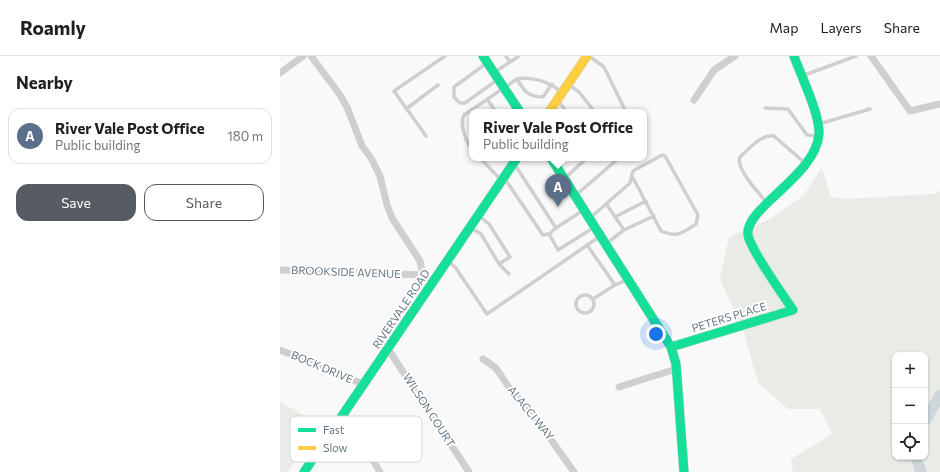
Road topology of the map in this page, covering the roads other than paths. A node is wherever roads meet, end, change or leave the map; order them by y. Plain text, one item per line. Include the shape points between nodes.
1 (303, 56) edge
2 (311, 56) edge
3 (446, 56) edge
4 (506, 56) edge
5 (519, 56) edge
6 (588, 56) edge
7 (735, 56) edge
8 (794, 56) edge
9 (856, 56) edge
10 (871, 56) edge
11 (485, 59) edge
12 (510, 62) junction
13 (280, 73) edge
14 (496, 76) junction
15 (801, 76) junction
16 (517, 79) junction
17 (552, 84) junction
18 (568, 84) junction
19 (438, 85) dead end
20 (504, 88) junction
21 (560, 96) junction
22 (486, 99) junction
23 (694, 100) dead end
24 (940, 104) edge
25 (765, 108) dead end
26 (406, 109) junction
27 (473, 109) edge
28 (494, 109) edge
29 (518, 109) edge
30 (551, 109) edge
31 (566, 109) edge
32 (593, 109) edge
33 (625, 109) edge
34 (870, 109) dead end
35 (469, 112) edge
36 (818, 124) junction
37 (426, 136) dead end
38 (819, 137) junction
39 (469, 143) edge
40 (483, 161) edge
41 (515, 161) edge
42 (516, 161) edge
43 (553, 161) edge
44 (584, 161) edge
45 (616, 161) edge
46 (807, 165) junction
47 (632, 176) junction
48 (565, 178) junction
49 (503, 179) junction
50 (576, 195) junction
51 (646, 201) junction
52 (767, 203) junction
53 (607, 205) junction
54 (584, 209) junction
55 (479, 216) junction
56 (654, 216) junction
57 (615, 217) junction
58 (590, 218) junction
59 (596, 226) junction
60 (471, 228) junction
61 (556, 228) junction
62 (624, 230) junction
63 (548, 234) junction
64 (601, 235) junction
65 (607, 243) junction
66 (587, 245) junction
67 (448, 261) junction
68 (499, 264) junction
69 (280, 270) edge
70 (509, 274) dead end
71 (423, 275) junction
72 (630, 279) junction
73 (434, 280) junction
74 (615, 285) junction
75 (593, 299) junction
76 (671, 347) junction
77 (388, 349) junction
78 (280, 350) edge
79 (483, 359) dead end
80 (676, 369) junction
81 (363, 384) junction
82 (619, 387) dead end
83 (344, 413) junction
84 (342, 416) edge
85 (346, 416) edge
86 (311, 462) edge
87 (374, 462) edge
88 (304, 472) edge
89 (380, 472) edge
90 (469, 472) edge
91 (574, 472) edge
92 (684, 472) edge

1 - 13 street
2 - 71 street via 347,107 362,146 380,176 392,218 420,261
3 - 26 lane via 394,91
4 - 12 lane
5 - 12 lane
6 - 18 street
6 - 33 lane via 604,67
7 - 23 street via 714,70
8 - 15 street
9 - 15 lane
10 - 24 street via 910,111
11 - 14 street
11 - 14 lane via 452,90 454,97 460,103 465,103
12 - 14 lane
14 - 20 street
15 - 36 street
16 - 17 lane
16 - 17 lane via 526,92 536,97 543,96
16 - 20 lane
17 - 21 lane
18 - 21 street
18 - 32 lane via 579,92
19 - 26 lane
20 - 22 lane
20 - 29 street
21 - 30 street
21 - 31 lane
22 - 27 lane
22 - 28 lane
25 - 38 lane via 788,109 807,135
26 - 37 lane
34 - 36 lane
35 - 39 lane via 462,118
36 - 38 street
38 - 46 street via 814,156
40 - 49 lane
41 - 49 street, RIVERVALE ROAD
42 - 61 lane via 520,172
43 - 48 street
44 - 48 lane
45 - 50 lane
46 - 52 street
46 - 52 lane via 770,135 740,157 739,165 748,181
47 - 51 lane
47 - 53 lane via 630,183
47 - 56 lane via 634,170 664,155 698,215 696,224 679,235 661,231
48 - 50 street
49 - 55 street, RIVERVALE ROAD
49 - 63 lane via 542,235
50 - 54 street
51 - 56 lane
51 - 57 lane
52 - 76 street, PETERS PLACE via 749,222 749,240 793,310
53 - 57 lane
53 - 58 lane
54 - 58 street
54 - 61 lane
55 - 60 street, RIVERVALE ROAD
55 - 68 lane via 489,224 510,257
56 - 62 lane
57 - 62 lane
58 - 59 street
59 - 63 lane via 558,250
59 - 64 street
60 - 67 street, RIVERVALE ROAD
60 - 68 lane via 481,234
61 - 63 lane
62 - 65 lane
64 - 65 street
64 - 66 lane
65 - 72 street
66 - 67 lane via 487,314 455,267
66 - 74 lane
67 - 73 street, RIVERVALE ROAD
68 - 70 lane
69 - 71 street, BROOKSIDE AVENUE
71 - 73 street, BROOKSIDE AVENUE
72 - 74 lane
72 - 76 street
73 - 77 street, RIVERVALE ROAD
74 - 75 lane
75 - 75 lane via 588,295 580,296 576,303 577,310 583,313 592,311
76 - 80 street
77 - 81 street, RIVERVALE ROAD
77 - 90 street, WILSON COURT
78 - 81 street, BOCK DRIVE
79 - 91 street, ALACCI WAY via 496,368
80 - 82 street
80 - 92 street
81 - 83 street, RIVERVALE ROAD
83 - 84 street, RIVERVALE ROAD
83 - 85 street
86 - 88 street, RIVERVALE ROAD
87 - 89 street

